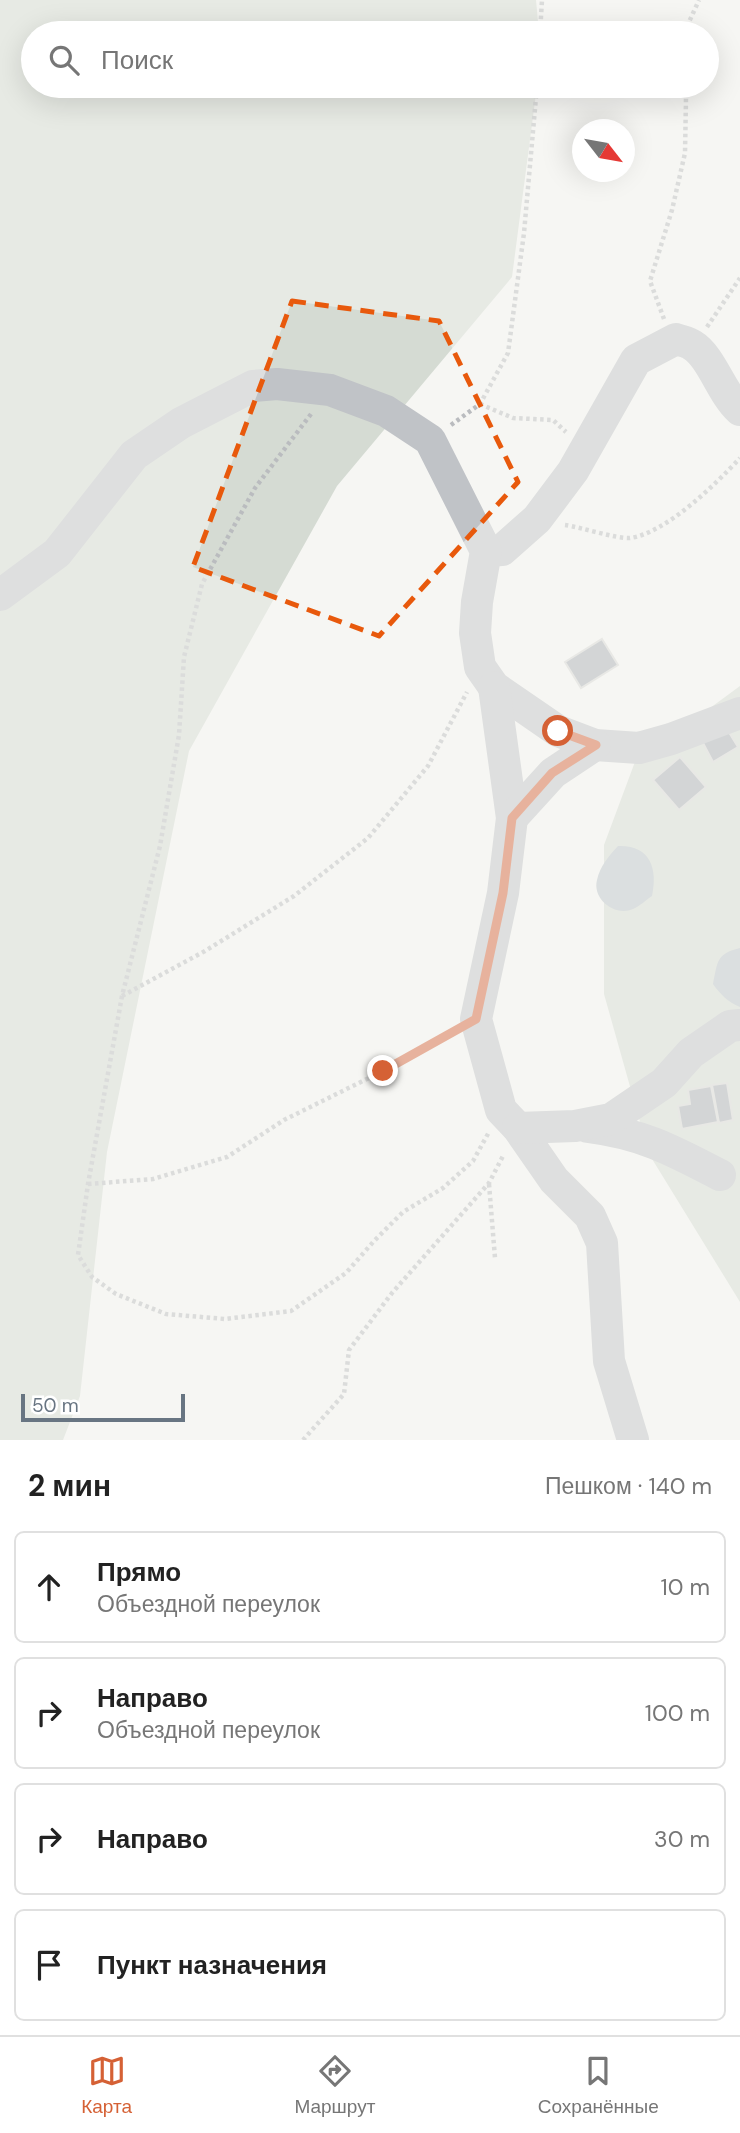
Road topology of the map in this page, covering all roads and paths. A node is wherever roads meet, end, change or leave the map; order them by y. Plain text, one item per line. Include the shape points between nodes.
1 (542, 0) edge
2 (699, 0) edge
3 (541, 21) edge
4 (689, 21) edge
5 (536, 98) edge
6 (686, 98) edge
7 (740, 278) edge
8 (685, 342) junction
9 (330, 390) junction
10 (480, 404) junction
11 (740, 410) edge
12 (592, 439) junction
13 (430, 440) junction
14 (740, 458) edge
15 (537, 519) junction
16 (486, 551) junction
17 (0, 595) edge
18 (487, 677) junction
19 (740, 713) edge
20 (596, 745) junction
21 (512, 818) junction
22 (122, 996) junction
23 (476, 1019) junction
24 (740, 1025) edge
25 (509, 1119) junction
26 (575, 1126) junction
27 (720, 1175) dead end
28 (489, 1183) junction
29 (88, 1184) junction
30 (495, 1258) dead end
31 (303, 1440) edge
32 (632, 1440) edge

1 - 3 path
2 - 4 path
5 - 10 path via 508,353
6 - 8 path via 685,153 650,281 662,316
7 - 8 path via 724,305
8 - 11 street via 712,368
8 - 12 street via 636,360
9 - 13 street via 386,411
9 - 17 street via 253,386 181,423 134,455 57,553
9 - 22 path via 255,488 202,584 184,656 179,735 160,846
10 - 12 path via 513,418 553,420 571,437
10 - 13 path
12 - 15 street
13 - 16 street
14 - 15 path via 664,526 628,538
15 - 16 street via 502,550
16 - 18 street via 475,623
18 - 20 street via 558,731
18 - 21 street
18 - 22 path via 428,766 368,838 294,896
19 - 20 street via 639,748
20 - 21 street via 552,773
21 - 23 street via 503,893
22 - 29 path
23 - 25 street
23 - 29 path via 284,1120 226,1157 153,1179
24 - 26 street via 730,1026 691,1053 664,1083 611,1119
25 - 26 street
25 - 28 path
25 - 29 path via 443,1188 403,1212 346,1273 291,1311 225,1319 166,1314 116,1294 92,1277 78,1255
25 - 32 street via 554,1180 590,1216 602,1243 609,1361
26 - 27 street via 623,1131 659,1143
28 - 30 path
28 - 31 path via 392,1293 349,1350 344,1394

